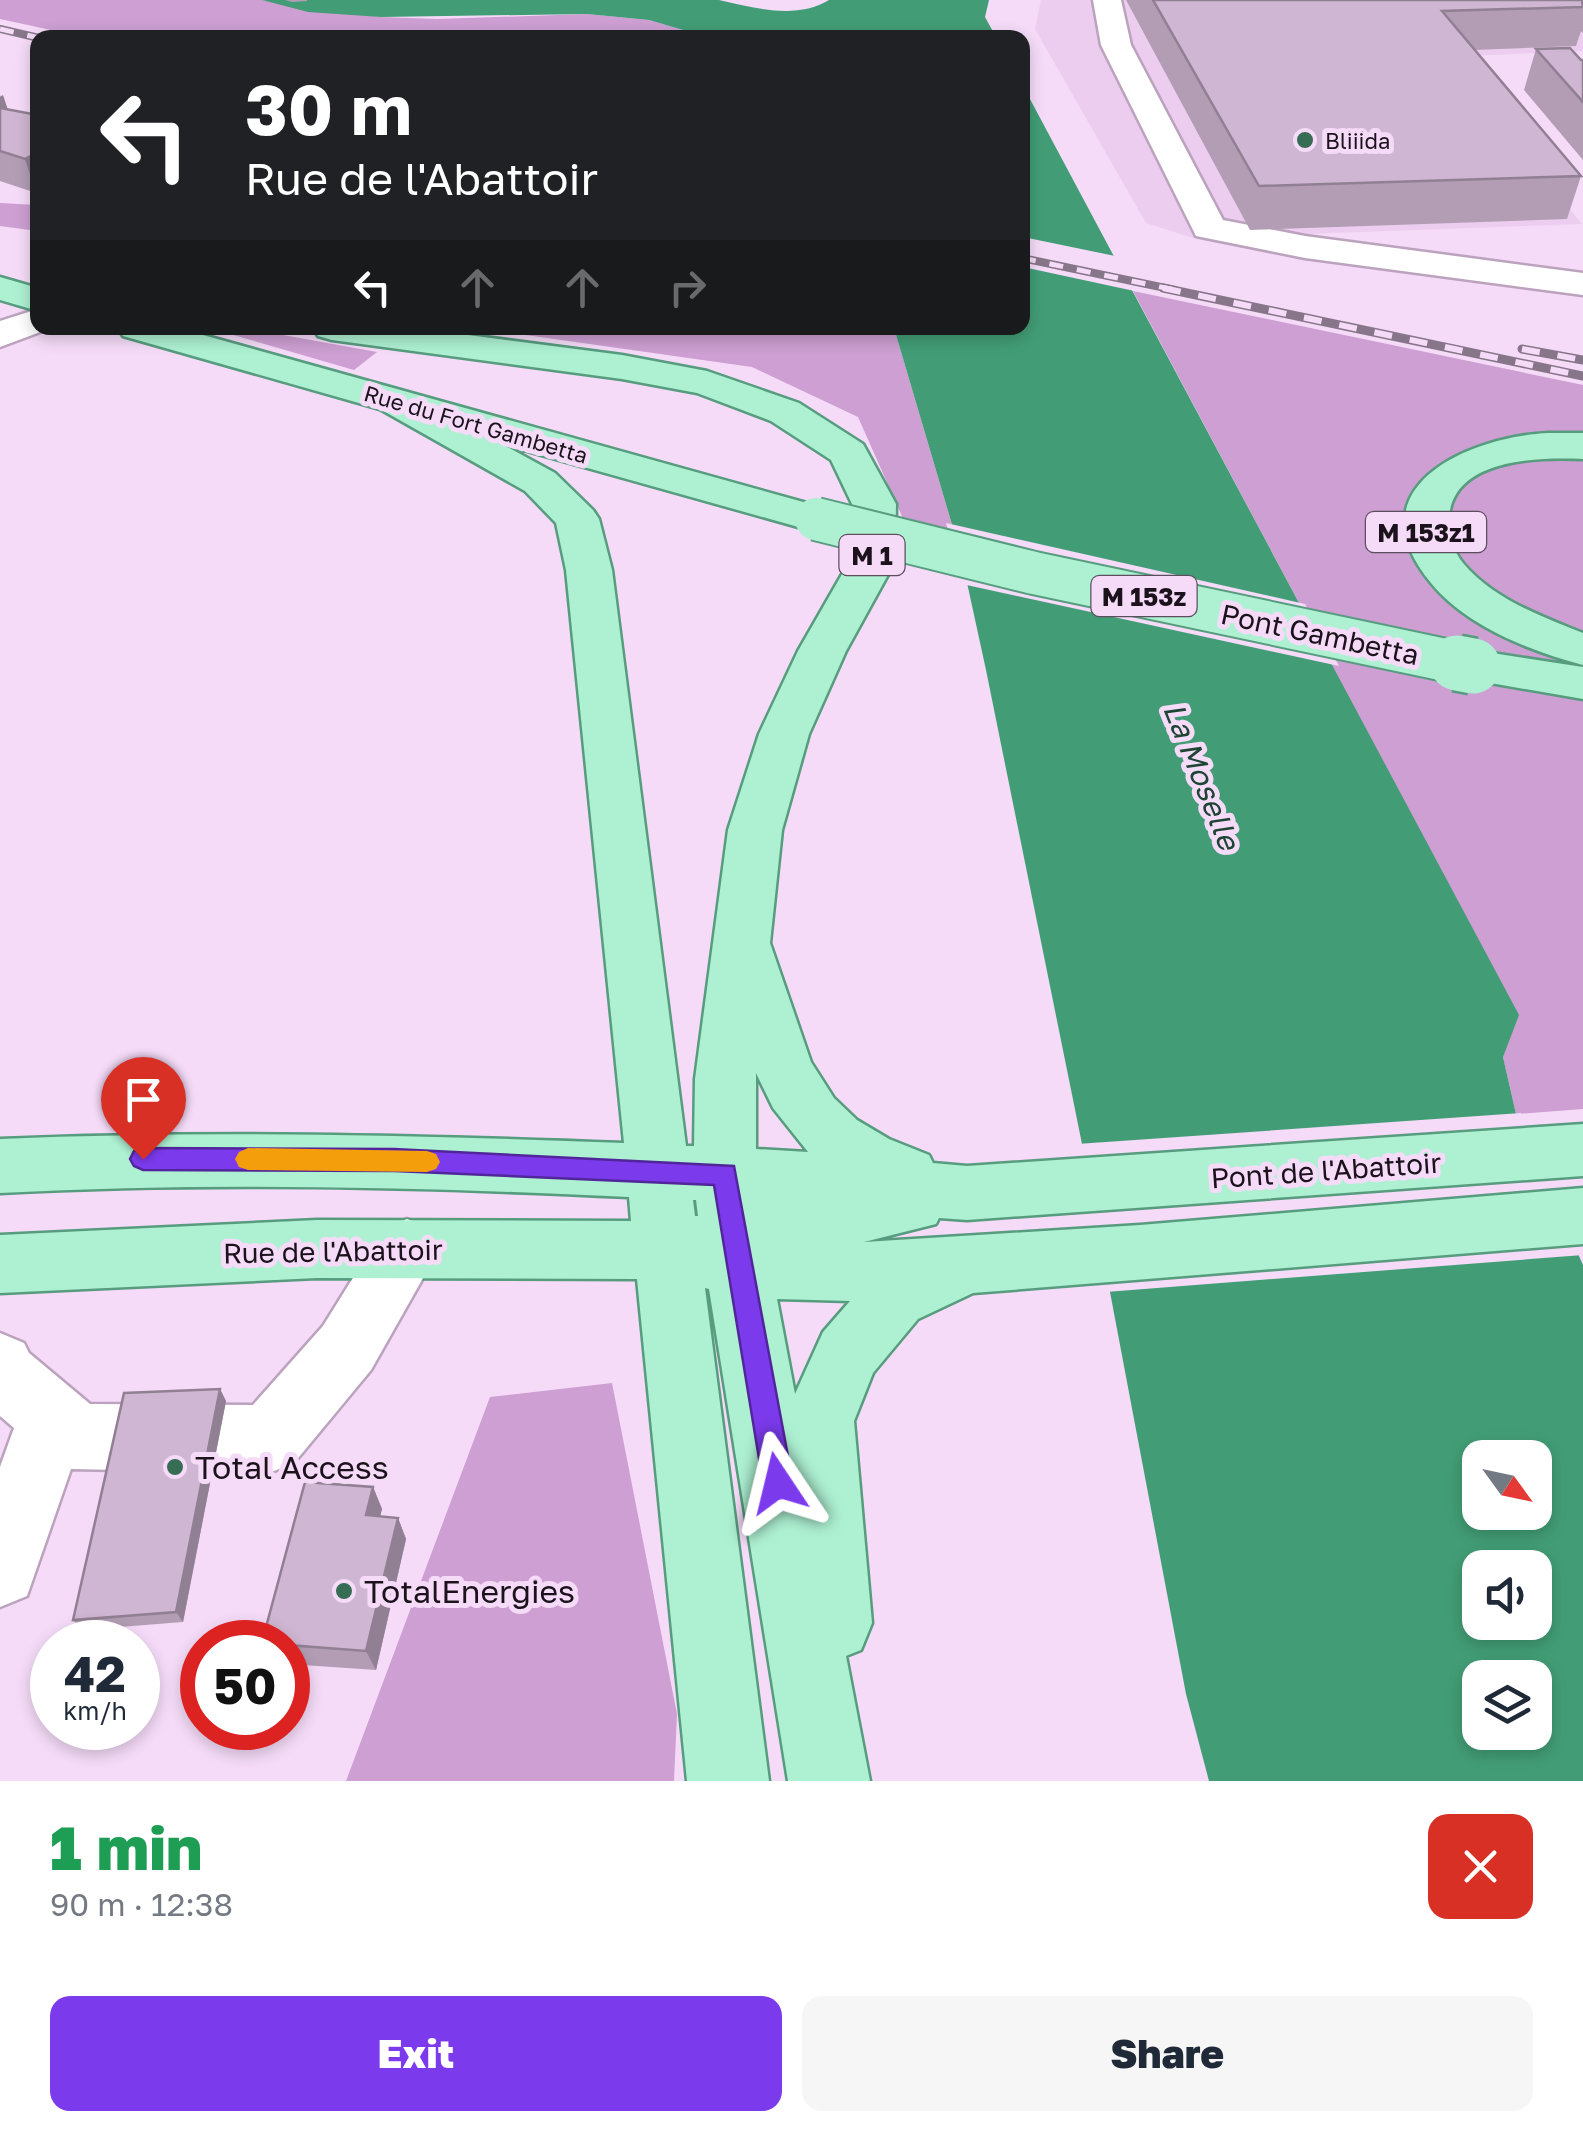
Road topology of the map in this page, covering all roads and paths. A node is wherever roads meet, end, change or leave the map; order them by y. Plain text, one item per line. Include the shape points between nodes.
1 (1107, 0) edge
2 (0, 265) edge
3 (30, 271) edge
4 (1583, 284) edge
5 (0, 288) edge
6 (30, 297) edge
7 (30, 323) edge
8 (0, 335) edge
9 (162, 335) edge
10 (383, 335) edge
11 (395, 401) junction
12 (1583, 446) edge
13 (816, 519) joint
14 (1583, 650) edge
15 (1583, 682) edge
16 (742, 938) junction
17 (1583, 1150) edge
18 (0, 1166) edge
19 (1069, 1189) joint
20 (967, 1193) junction
21 (1583, 1216) edge
22 (704, 1220) junction
23 (407, 1248) junction
24 (0, 1264) edge
25 (972, 1264) junction
26 (14, 1384) edge
27 (0, 1570) edge
28 (728, 1781) edge
29 (829, 1781) edge
30 (845, 1781) edge

1 - 4 lane via 1116,46 1209,228 1305,248
2 - 3 main road
5 - 6 main road
7 - 8 lane
9 - 11 main road, Rue du Fort Gambetta / M 1
10 - 16 main road, M 1 via 707,383 785,412 848,452 874,504 872,562 784,734 755,830
11 - 13 main road, Rue du Fort Gambetta / M 153z
11 - 22 main road, M 1 via 540,482 577,519
12 - 14 main road, M 153z1 via 1529,447 1472,461 1449,476 1424,510 1434,554 1463,590 1515,622
13 - 15 main road, Pont Gambetta / M 153z, bridge via 1473,666
16 - 20 main road, M 1 via 787,1080 823,1131 872,1162
16 - 22 main road, M 1
17 - 19 main road, Pont de l'Abattoir
18 - 22 main road, Rue de l'Abattoir via 375,1160
19 - 20 main road, Rue de l'Abattoir
20 - 22 main road, Rue de l'Abattoir via 860,1217
21 - 25 main road, Rue de l'Abattoir
22 - 23 main road, Rue de l'Abattoir
22 - 25 main road, Rue de l'Abattoir via 817,1272
22 - 28 main road, M 1
22 - 29 main road, M 1
23 - 24 main road, Rue de l'Abattoir
23 - 26 lane via 347,1348 269,1439 77,1438
25 - 30 main road via 894,1298 847,1354 819,1421
26 - 27 lane

